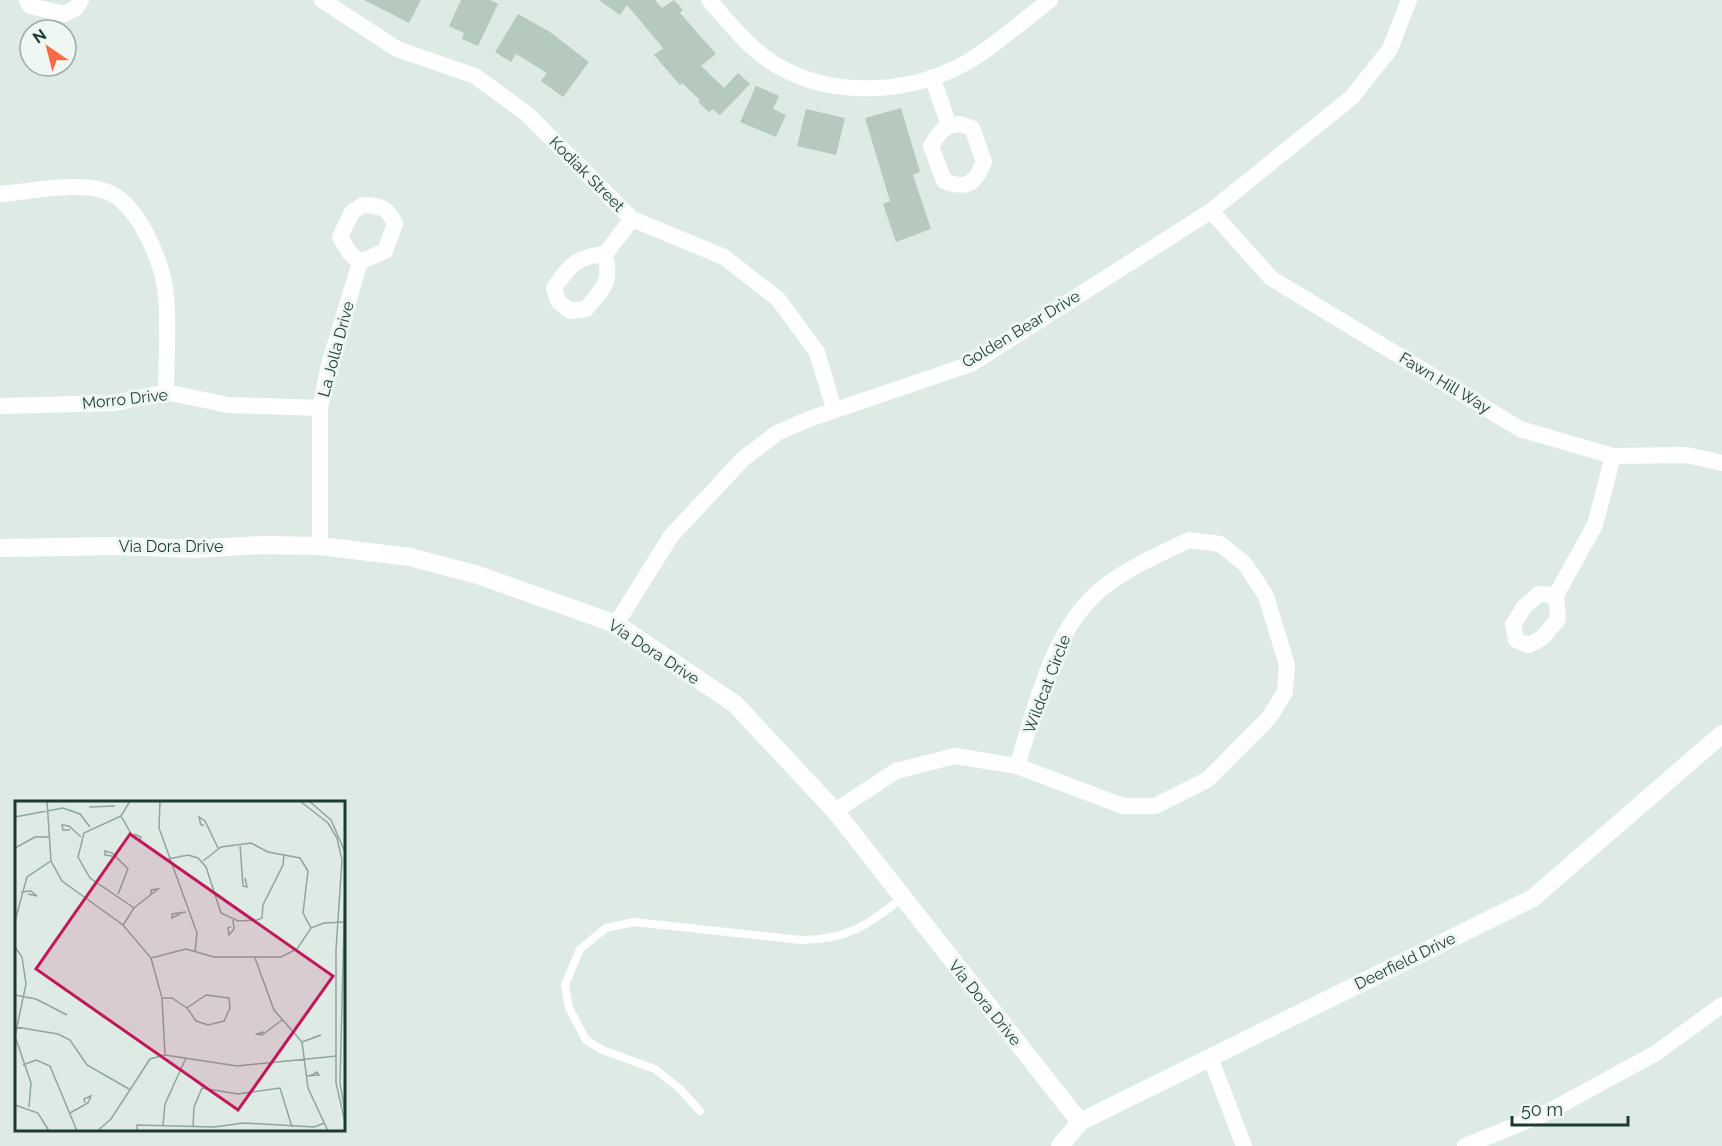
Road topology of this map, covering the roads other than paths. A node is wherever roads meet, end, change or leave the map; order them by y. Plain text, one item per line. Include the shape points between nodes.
1 (27, 0) edge
2 (81, 0) edge
3 (322, 0) edge
4 (709, 0) edge
5 (1050, 0) edge
6 (1409, 0) edge
7 (932, 77) junction
8 (949, 125) dead end
9 (0, 195) edge
10 (1211, 211) junction
11 (632, 219) junction
12 (604, 254) dead end
13 (360, 262) dead end
14 (166, 392) junction
15 (0, 406) edge
16 (320, 408) junction
17 (834, 409) junction
18 (1613, 456) junction
19 (1722, 463) edge
20 (320, 546) junction
21 (0, 548) edge
22 (1556, 595) dead end
23 (616, 624) junction
24 (1722, 735) edge
25 (1017, 766) junction
26 (835, 811) junction
27 (902, 898) junction
28 (1722, 1005) edge
29 (1210, 1057) junction
30 (700, 1111) dead end
31 (1080, 1122) junction
32 (1060, 1146) edge
33 (1244, 1146) edge
34 (1465, 1146) edge

1 - 2 street via 30,6 64,14
3 - 11 street, Kodiak Street via 397,49 475,76 527,114
4 - 7 street via 764,57 815,82 873,88 908,85
5 - 7 street via 977,55
6 - 10 street, Golden Bear Drive via 1390,49 1352,97
7 - 8 street
9 - 14 street via 82,187 110,193 130,209 146,229 166,293
10 - 17 street, Golden Bear Drive via 971,364
10 - 18 street, Fawn Hill Way via 1271,278 1520,429
11 - 12 street
11 - 17 street, Kodiak Street via 724,257 778,299 817,352
13 - 16 street, La Jolla Drive via 328,365
14 - 15 street, Morro Drive via 115,403
14 - 16 street, Morro Drive via 228,405
16 - 20 street, La Jolla Drive
17 - 23 street, Golden Bear Drive via 777,433 744,458 671,536
18 - 19 street, Fawn Hill Way via 1687,455
18 - 22 street via 1595,525
20 - 21 street, Via Dora Drive
20 - 23 street, Via Dora Drive via 433,563
23 - 26 street, Via Dora Drive via 735,704
24 - 29 street, Deerfield Drive via 1533,898
25 - 25 street, Wildcat Circle via 1123,806 1155,806 1207,780 1269,718 1285,692 1287,665 1266,596 1245,564 1220,544 1189,540 1143,562 1104,587 1076,615 1059,644
25 - 26 street, Wildcat Circle via 955,756 896,771
26 - 27 street, Via Dora Drive
27 - 30 lane via 858,930 826,940 634,922 606,928 580,949 565,985 568,1008 586,1040 602,1050 655,1069 681,1089
27 - 31 street, Via Dora Drive
28 - 34 street via 1656,1053 1565,1103
29 - 31 street, Deerfield Drive
29 - 33 street
31 - 32 street, Deerfield Drive

